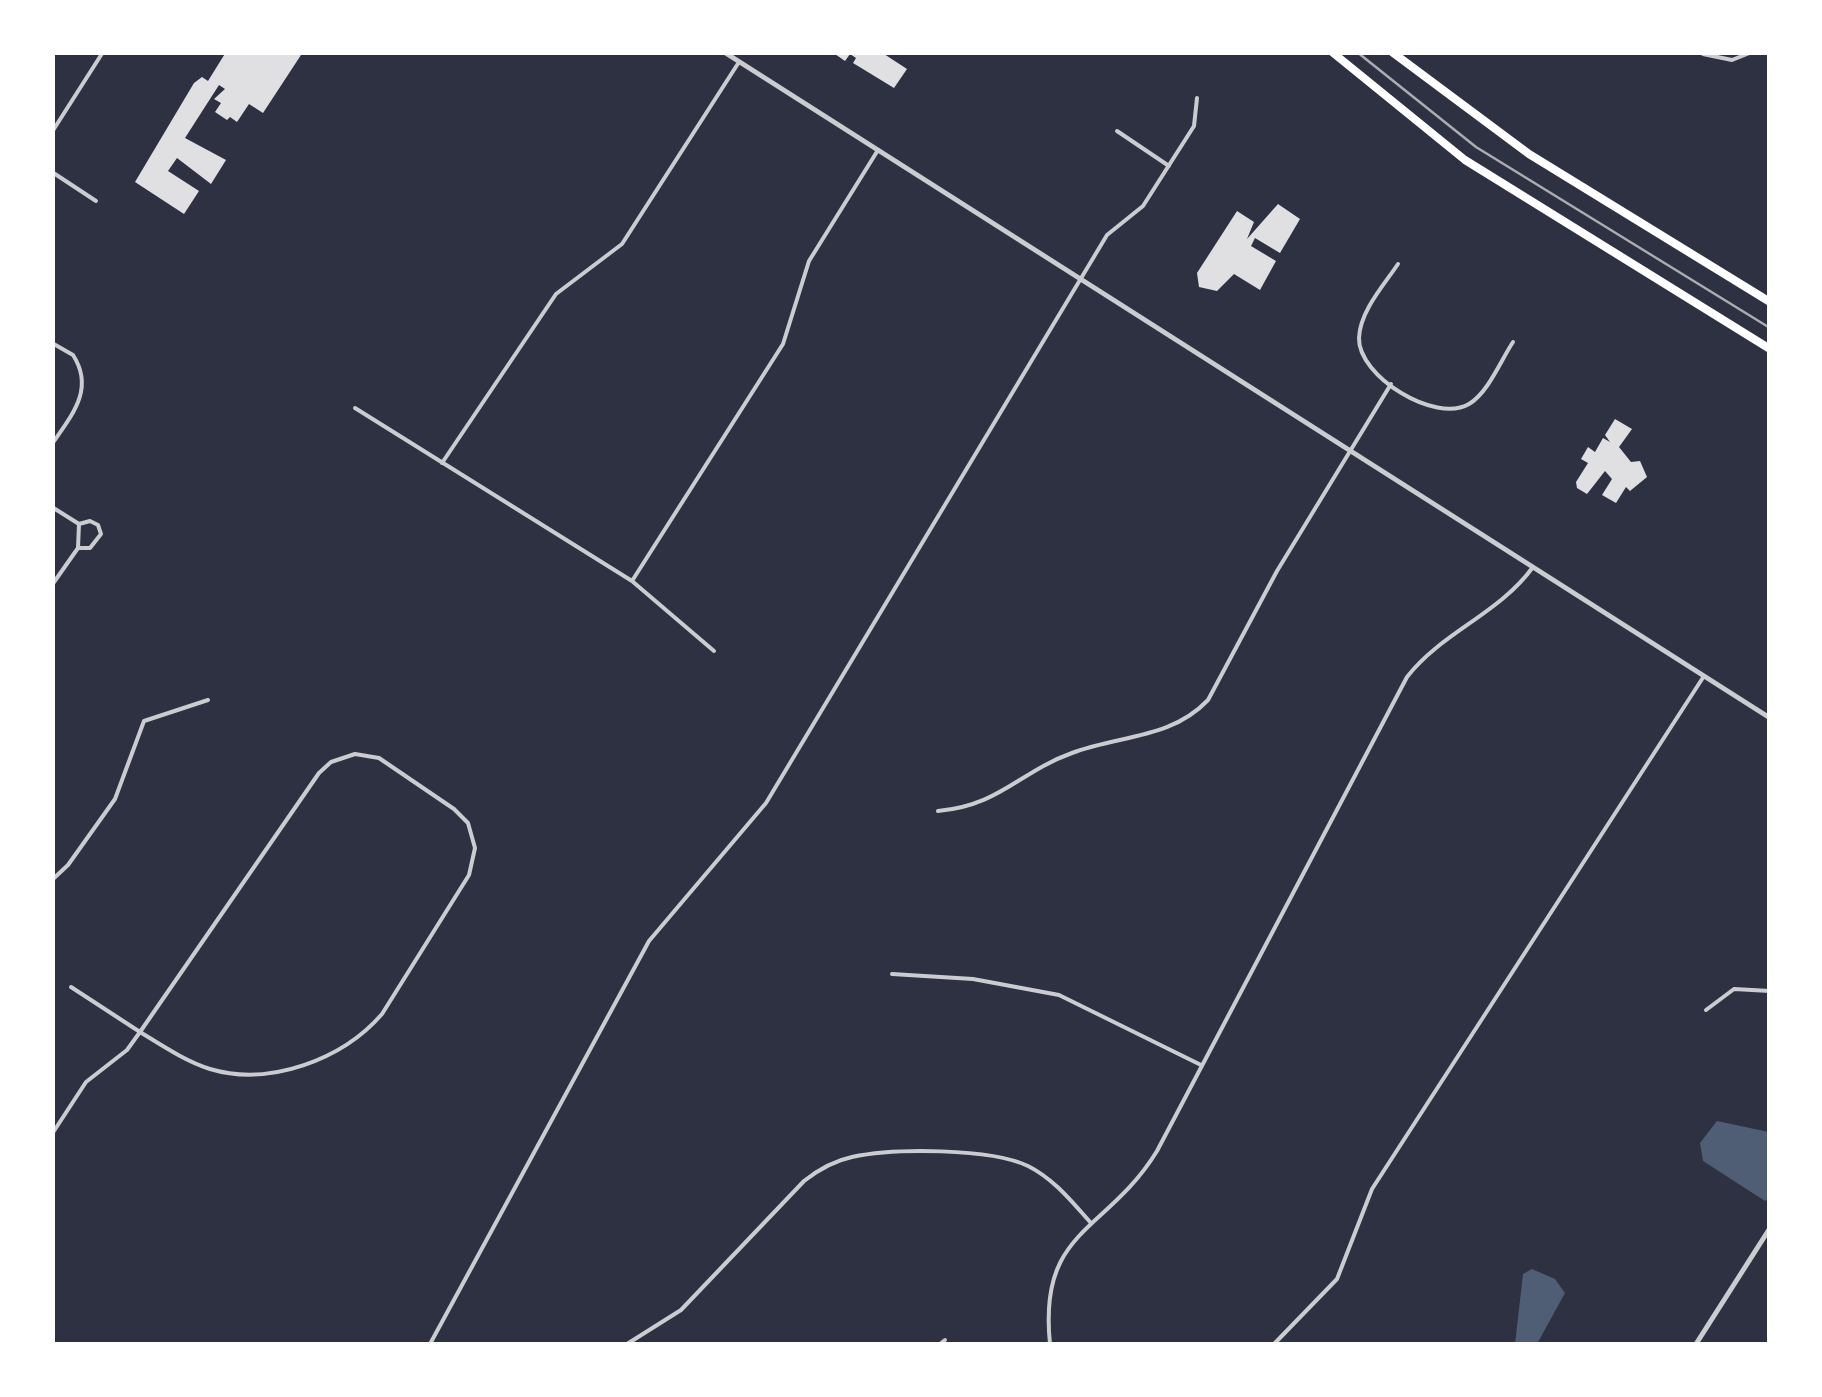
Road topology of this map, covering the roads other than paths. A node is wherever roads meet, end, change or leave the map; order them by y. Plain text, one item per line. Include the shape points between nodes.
1 (103, 52) edge
2 (724, 52) edge
3 (1332, 52) edge
4 (1392, 52) edge
5 (1752, 52) edge
6 (1702, 54) edge
7 (739, 62) junction
8 (1196, 98) dead end
9 (1116, 131) dead end
10 (52, 132) edge
11 (878, 150) junction
12 (1169, 166) junction
13 (52, 172) edge
14 (96, 200) dead end
15 (1398, 264) dead end
16 (1080, 279) junction
17 (1770, 302) edge
18 (1513, 342) dead end
19 (52, 343) edge
20 (1770, 349) edge
21 (1391, 384) junction
22 (355, 408) dead end
23 (52, 444) edge
24 (1352, 450) junction
25 (442, 463) junction
26 (52, 507) edge
27 (79, 524) junction
28 (78, 548) junction
29 (1533, 567) junction
30 (632, 581) junction
31 (52, 585) edge
32 (714, 651) dead end
33 (1704, 676) junction
34 (208, 700) dead end
35 (1770, 718) edge
36 (938, 811) dead end
37 (52, 880) edge
38 (892, 974) dead end
39 (71, 988) dead end
40 (1770, 991) edge
41 (1706, 1010) dead end
42 (140, 1032) junction
43 (1201, 1065) junction
44 (52, 1134) edge
45 (1091, 1223) junction
46 (1770, 1228) edge
47 (430, 1344) edge
48 (628, 1344) edge
49 (1050, 1344) edge
50 (1274, 1344) edge
51 (1696, 1344) edge

1 - 10 street
2 - 7 street
3 - 20 highway via 1465,160
4 - 17 highway via 1515,145
5 - 6 street via 1732,60
7 - 11 street
7 - 25 street via 622,244 556,294
8 - 12 street via 1194,126
9 - 12 street
11 - 16 street
11 - 30 street via 810,260 783,344
12 - 16 street via 1143,206 1107,235
13 - 14 street
15 - 21 street via 1365,315 1359,341 1369,370
16 - 24 street
16 - 47 street via 766,804 649,941
18 - 21 street via 1466,406 1433,409
19 - 23 street via 73,355 83,388
21 - 24 street
22 - 25 street
24 - 29 street
24 - 36 street via 1198,711 1165,731 1062,757 971,808
25 - 30 street
26 - 27 street
27 - 28 street
27 - 28 street via 90,521 101,534 90,548
28 - 31 street
29 - 33 street
29 - 43 street via 1499,605 1434,648 1407,677
30 - 32 street
33 - 35 street
33 - 50 street via 1372,1189 1337,1279
34 - 37 street via 144,721 114,798
38 - 43 street via 972,979 1059,996
39 - 42 street
40 - 41 street via 1734,989
42 - 42 street via 330,762 355,754 379,758 468,823 476,848 469,876 382,1014 348,1046 312,1062 236,1074 194,1064
42 - 44 street via 86,1082
43 - 45 street via 1146,1168
45 - 48 street via 1050,1180 1011,1159 854,1156 804,1181 681,1310
45 - 49 street via 1064,1251 1050,1280
46 - 51 street

